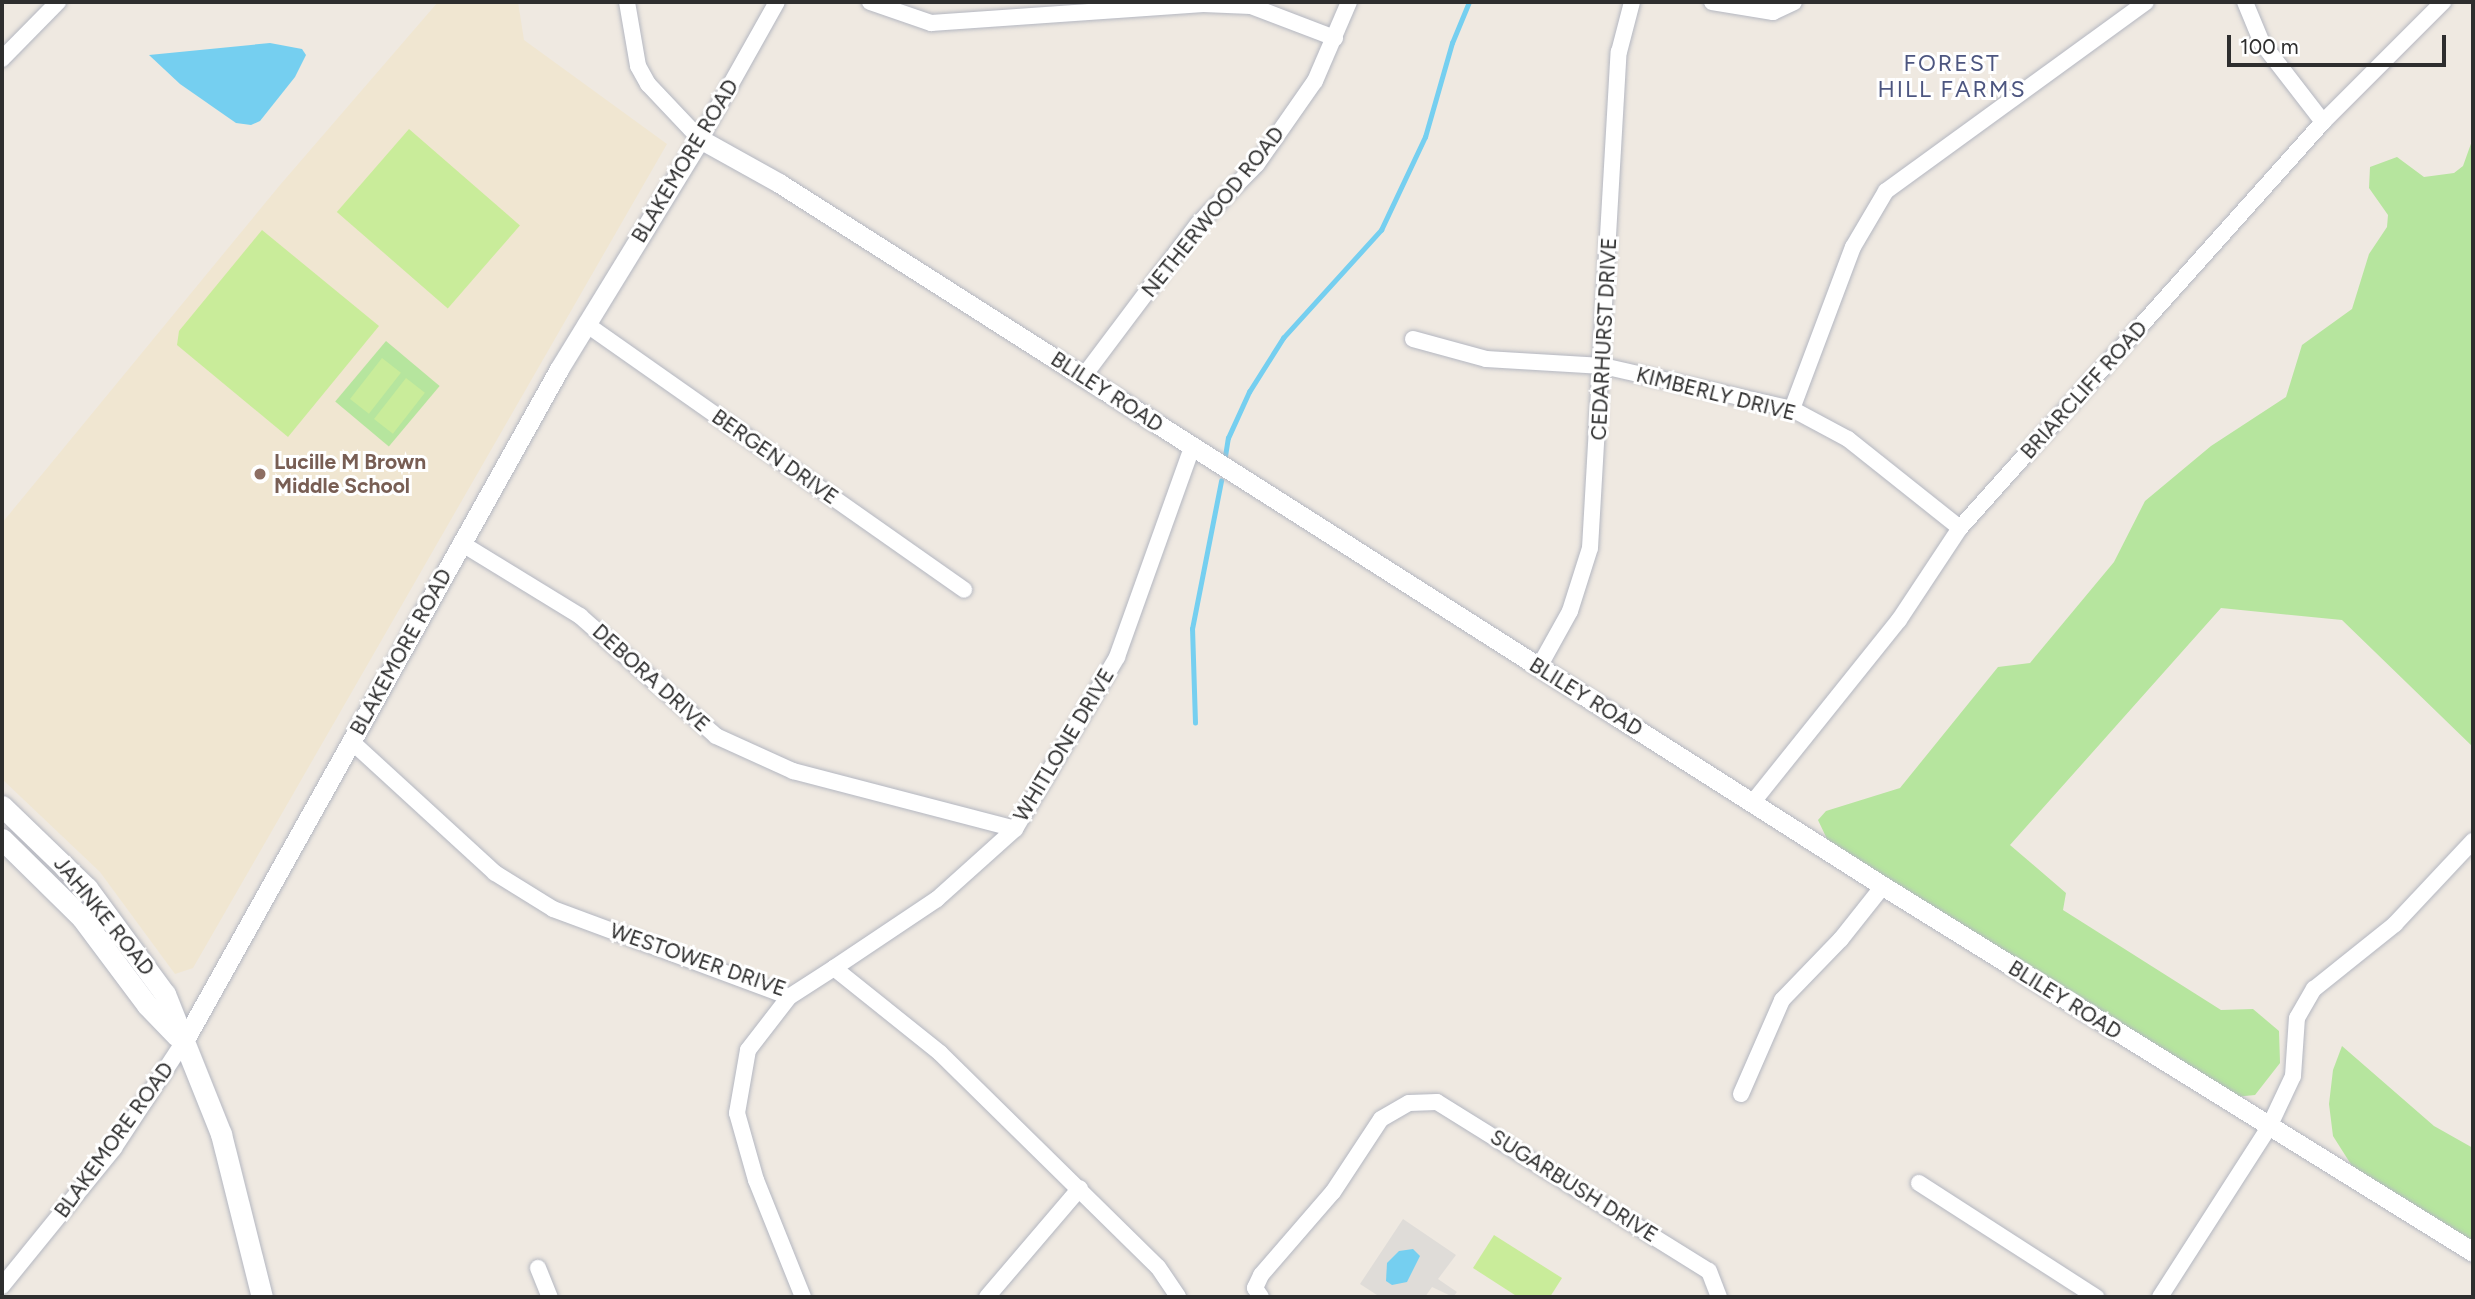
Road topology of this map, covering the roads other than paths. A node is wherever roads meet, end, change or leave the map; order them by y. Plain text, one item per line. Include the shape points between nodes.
1 (58, 2) edge
2 (627, 2) edge
3 (777, 2) edge
4 (870, 2) edge
5 (1349, 2) edge
6 (1633, 2) edge
7 (1712, 2) edge
8 (1794, 2) edge
9 (2146, 2) edge
10 (2245, 2) edge
11 (2443, 2) edge
12 (1335, 38) junction
13 (2, 59) edge
14 (2323, 122) junction
15 (700, 139) junction
16 (586, 324) junction
17 (1413, 339) dead end
18 (1603, 366) junction
19 (1083, 377) junction
20 (1792, 409) junction
21 (1192, 447) junction
22 (1960, 528) junction
23 (461, 543) junction
24 (964, 590) dead end
25 (1539, 667) junction
26 (351, 741) junction
27 (1753, 802) junction
28 (2, 806) edge
29 (1015, 829) junction
30 (2, 839) edge
31 (2473, 841) edge
32 (1882, 886) junction
33 (834, 968) junction
34 (789, 997) junction
35 (183, 1043) junction
36 (1741, 1094) dead end
37 (2269, 1127) junction
38 (1919, 1183) dead end
39 (1080, 1188) junction
40 (2473, 1252) edge
41 (538, 1268) dead end
42 (2, 1286) edge
43 (1258, 1292) edge
44 (262, 1297) edge
45 (550, 1297) edge
46 (803, 1297) edge
47 (987, 1297) edge
48 (1178, 1297) edge
49 (1719, 1297) edge
50 (2096, 1297) edge
51 (2160, 1297) edge

1 - 13 street
2 - 15 street via 638,66 655,92
3 - 15 street, BLAKEMORE ROAD
4 - 12 street via 931,23 1203,4 1251,6
5 - 12 street, NETHERWOOD ROAD
6 - 18 street, CEDARHURST DRIVE via 1619,52
7 - 8 street via 1773,12
9 - 20 street via 1886,191 1853,247
10 - 14 street via 2262,43
11 - 14 street, BRIARCLIFF ROAD
12 - 19 street, NETHERWOOD ROAD via 1315,81 1257,164 1198,224
14 - 22 street, BRIARCLIFF ROAD
15 - 16 street, BLAKEMORE ROAD
15 - 19 street, BLILEY ROAD via 779,183
16 - 23 street, BLAKEMORE ROAD
16 - 24 street, BERGEN DRIVE
17 - 18 street, KIMBERLY DRIVE via 1486,359
18 - 20 street, KIMBERLY DRIVE
18 - 25 street, CEDARHURST DRIVE via 1590,548 1570,611
19 - 21 street, BLILEY ROAD
20 - 22 street, KIMBERLY DRIVE via 1848,439
21 - 25 street, BLILEY ROAD
21 - 29 street, WHITLONE DRIVE via 1117,657
22 - 27 street, BRIARCLIFF ROAD via 1899,620
23 - 26 street, BLAKEMORE ROAD
23 - 29 street, DEBORA DRIVE via 580,616 716,736 793,771
25 - 27 street, BLILEY ROAD
26 - 34 street, WESTOWER DRIVE via 495,873 526,894 553,909
26 - 35 street, BLAKEMORE ROAD
27 - 32 street, BLILEY ROAD
28 - 35 main road, JAHNKE ROAD via 52,851 120,929 165,994
29 - 33 street, WHITLONE DRIVE via 937,899
30 - 35 main road, JAHNKE ROAD via 82,918 147,1005
31 - 37 street via 2395,924 2314,989 2297,1017 2292,1076
32 - 36 street via 1841,939 1782,1000
32 - 37 street, BLILEY ROAD
33 - 34 street, WESTOWER DRIVE
33 - 39 street via 940,1053
34 - 46 street via 748,1050 737,1113 756,1180
35 - 42 street, BLAKEMORE ROAD via 114,1148
35 - 44 main road, JAHNKE ROAD via 221,1134
37 - 40 street, BLILEY ROAD
37 - 51 street
38 - 50 street
39 - 47 street
39 - 48 street via 1158,1267
41 - 45 street
43 - 49 street, SUGARBUSH DRIVE via 1261,1275 1333,1192 1381,1119 1409,1103 1437,1102 1709,1271

